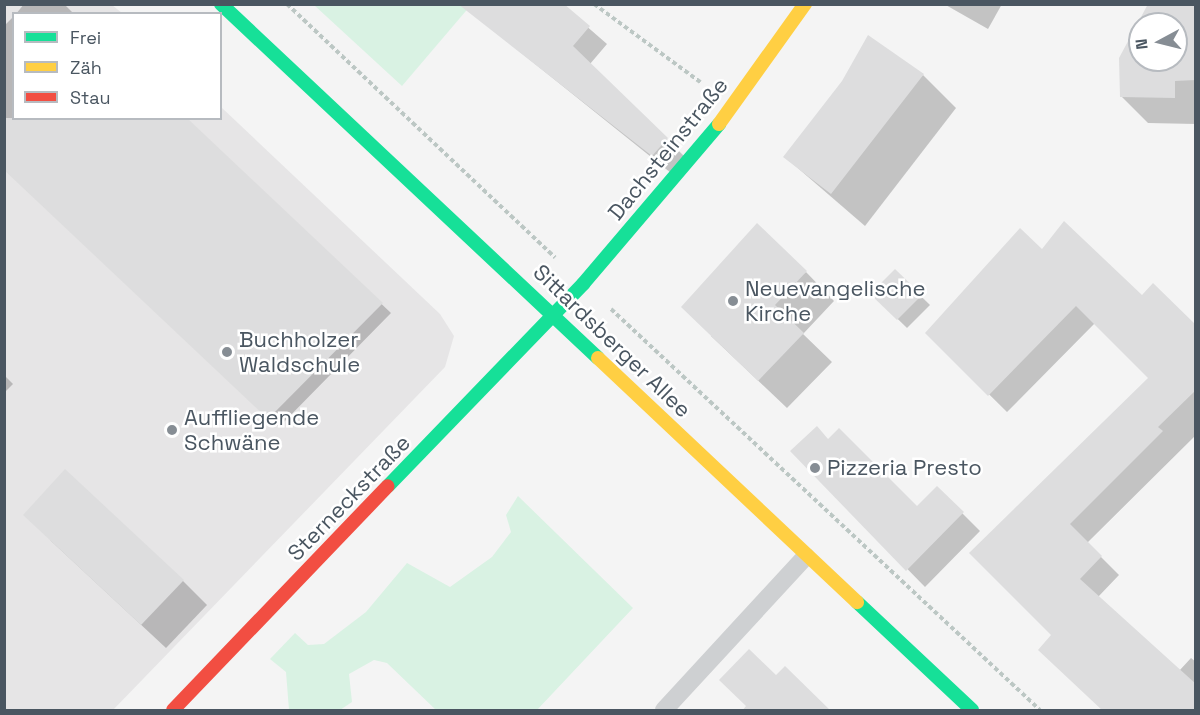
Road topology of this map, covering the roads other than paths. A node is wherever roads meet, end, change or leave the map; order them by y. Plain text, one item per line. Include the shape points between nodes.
1 (221, 4) edge
2 (805, 4) edge
3 (556, 314) junction
4 (806, 556) junction
5 (173, 711) edge
6 (664, 711) edge
7 (972, 711) edge

1 - 3 main road, Sittardsberger Allee
2 - 3 main road, Dachsteinstraße via 732,105
3 - 4 main road, Sittardsberger Allee
3 - 5 main road, Sterneckstraße
4 - 6 lane
4 - 7 main road, Sittardsberger Allee

